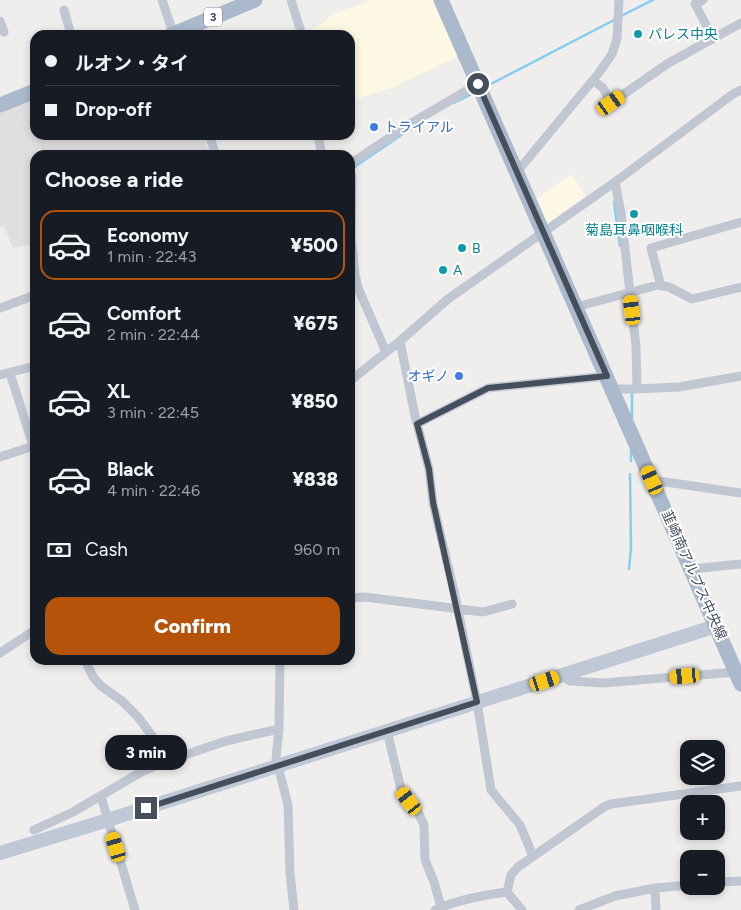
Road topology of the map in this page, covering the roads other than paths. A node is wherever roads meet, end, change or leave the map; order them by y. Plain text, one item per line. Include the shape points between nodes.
1 (162, 0) edge
2 (255, 0) edge
3 (291, 0) edge
4 (441, 0) edge
5 (619, 0) edge
6 (703, 0) edge
7 (64, 10) dead end
8 (0, 21) edge
9 (741, 23) edge
10 (70, 30) edge
11 (171, 30) edge
12 (185, 30) edge
13 (300, 30) edge
14 (4, 32) dead end
15 (713, 38) junction
16 (593, 80) junction
17 (478, 84) junction
18 (741, 90) edge
19 (30, 93) edge
20 (0, 105) edge
21 (355, 161) edge
22 (517, 172) junction
23 (616, 185) junction
24 (741, 222) edge
25 (543, 233) junction
26 (355, 275) edge
27 (662, 286) junction
28 (741, 287) edge
29 (627, 294) junction
30 (30, 298) edge
31 (576, 307) junction
32 (0, 308) edge
33 (400, 340) junction
34 (386, 352) junction
35 (30, 367) edge
36 (10, 373) junction
37 (0, 375) edge
38 (741, 376) edge
39 (355, 377) edge
40 (609, 382) junction
41 (634, 389) junction
42 (417, 424) junction
43 (30, 436) edge
44 (30, 450) edge
45 (0, 457) edge
46 (652, 480) junction
47 (741, 493) edge
48 (741, 564) edge
49 (691, 569) junction
50 (355, 598) edge
51 (512, 604) dead end
52 (458, 608) junction
53 (716, 626) junction
54 (30, 633) edge
55 (0, 653) edge
56 (87, 665) edge
57 (280, 665) edge
58 (562, 675) junction
59 (739, 678) edge
60 (477, 702) junction
61 (279, 729) junction
62 (387, 731) junction
63 (170, 760) junction
64 (278, 765) junction
65 (741, 786) edge
66 (101, 797) junction
67 (108, 820) junction
68 (34, 830) dead end
69 (0, 853) edge
70 (533, 856) junction
71 (741, 881) edge
72 (725, 882) edge
73 (680, 886) edge
74 (655, 888) junction
75 (507, 892) junction
76 (438, 909) edge
77 (135, 910) edge
78 (294, 910) edge
79 (522, 910) edge
80 (579, 910) edge
81 (656, 910) edge

1 - 11 street
2 - 12 main road, 3
3 - 13 street
4 - 17 main road, 韮崎南アルプス中央線
5 - 16 street via 617,40 612,54
6 - 15 street via 696,4
7 - 10 street
8 - 14 street
9 - 15 street
15 - 16 street via 667,64 611,103 603,88
16 - 22 street
17 - 21 street
17 - 22 main road, 韮崎南アルプス中央線
18 - 23 street
19 - 20 main road
22 - 25 main road, 韮崎南アルプス中央線
23 - 25 street
23 - 29 street
24 - 27 street via 651,248
25 - 31 main road, 韮崎南アルプス中央線
25 - 33 street via 448,299
26 - 34 street
27 - 28 street via 692,299
27 - 29 street
29 - 31 street
29 - 41 street via 636,346
30 - 32 street
31 - 40 main road, 韮崎南アルプス中央線
33 - 34 street
33 - 42 street
34 - 39 street
35 - 36 street
36 - 37 street
36 - 43 street
38 - 41 street via 679,387
40 - 41 street
40 - 42 street via 488,388
40 - 46 main road, 韮崎南アルプス中央線
42 - 52 street
44 - 45 street
46 - 47 street
46 - 49 main road, 韮崎南アルプス中央線
48 - 49 street
49 - 53 main road, 韮崎南アルプス中央線
50 - 52 street
51 - 52 street via 483,612
52 - 60 street
53 - 58 street
53 - 59 main road, 韮崎南アルプス中央線
54 - 55 street
56 - 63 street via 101,686 138,717
57 - 61 street
58 - 59 street via 570,681 603,683
58 - 60 street
60 - 62 street
60 - 70 street via 491,790 520,825
61 - 63 street via 226,741
61 - 64 street
62 - 64 street
62 - 76 street via 401,790 424,825 425,860 434,882
63 - 66 street via 143,771
64 - 67 street
64 - 78 street via 288,805
65 - 70 street via 611,804
66 - 67 street
66 - 68 street
67 - 69 street
67 - 77 street
70 - 75 street via 510,875
71 - 72 street
73 - 74 street
74 - 80 street via 615,896
74 - 81 street
75 - 76 street via 488,894
75 - 79 street

